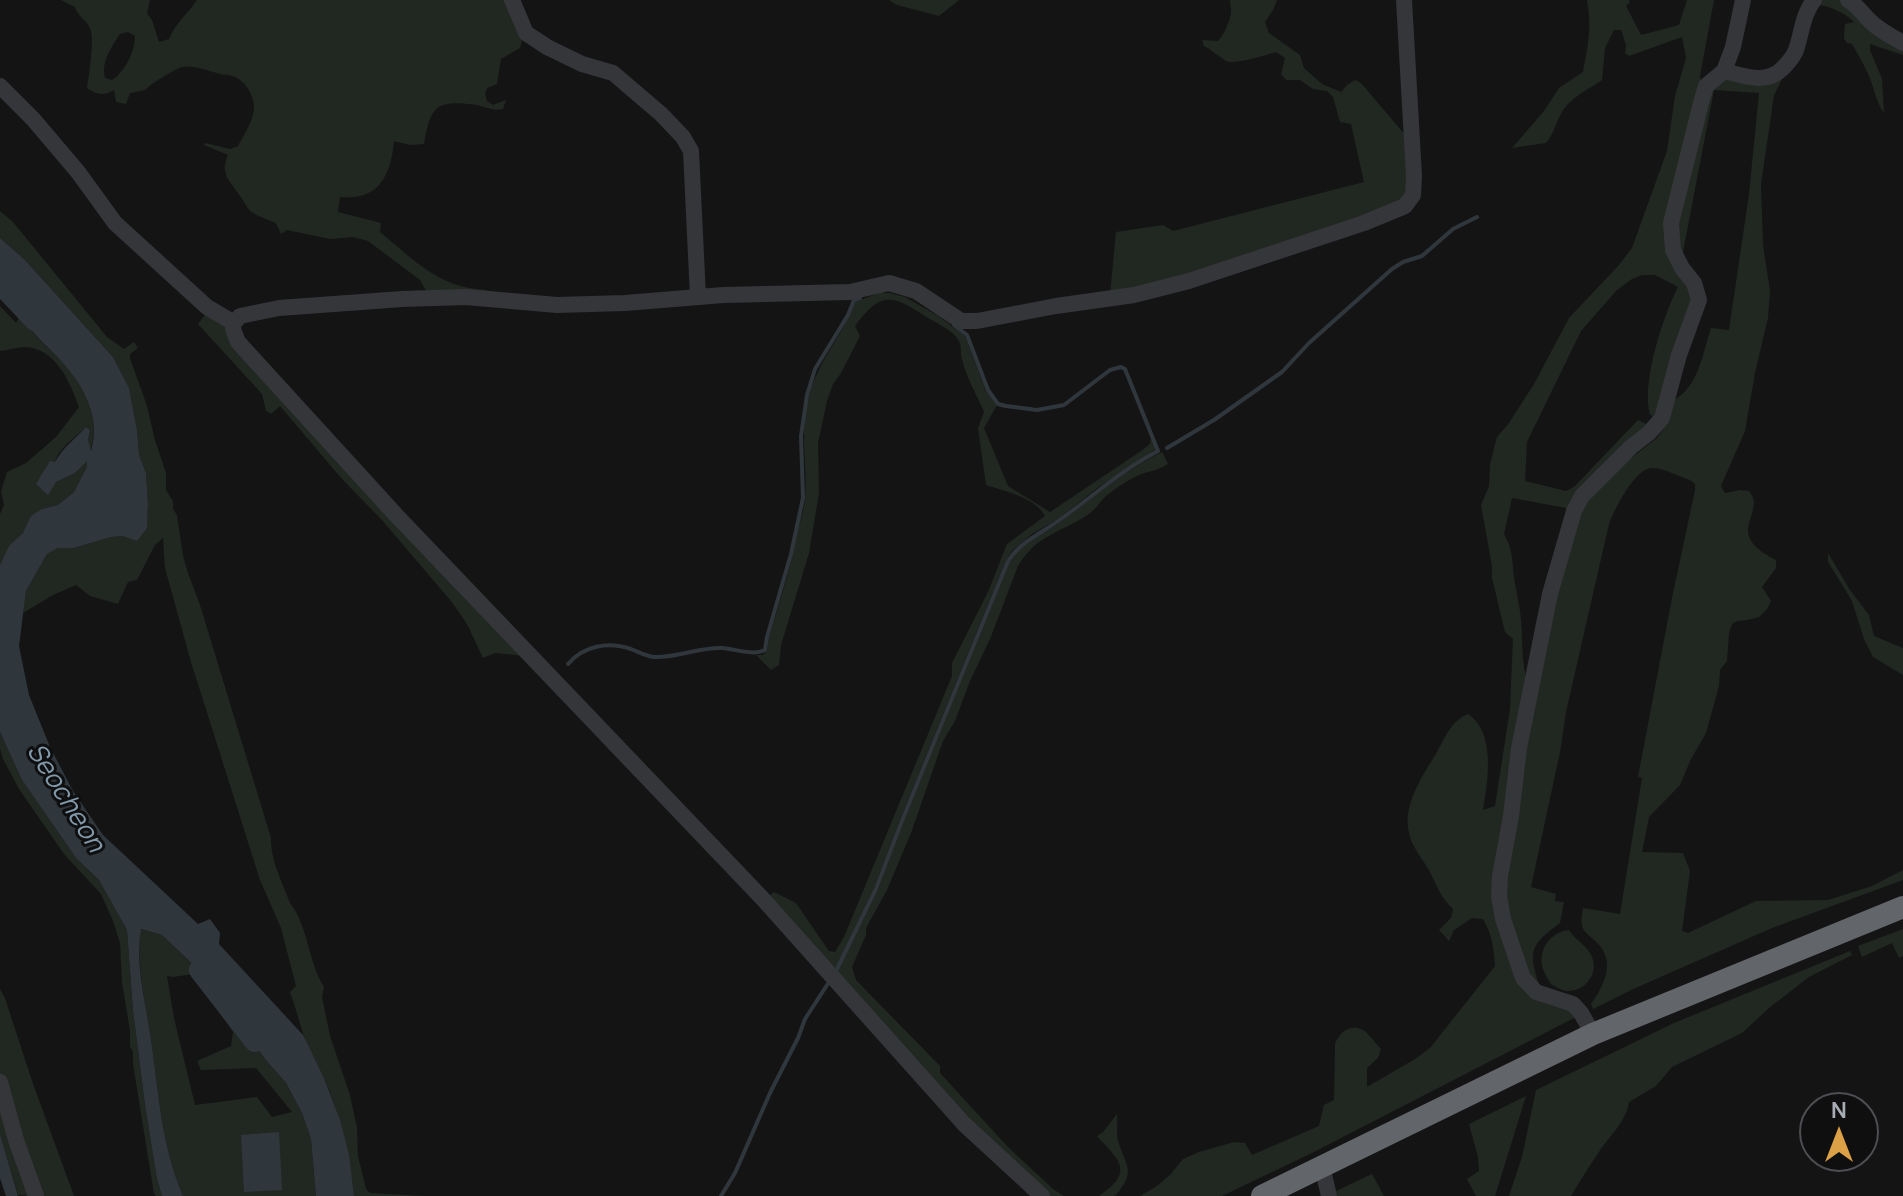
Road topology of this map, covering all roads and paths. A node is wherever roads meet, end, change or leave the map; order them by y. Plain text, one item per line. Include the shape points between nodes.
1 (512, 0) edge
2 (1404, 0) edge
3 (1743, 0) edge
4 (1814, 0) edge
5 (1848, 0) edge
6 (1903, 43) edge
7 (1724, 71) junction
8 (0, 86) edge
9 (698, 297) junction
10 (234, 323) junction
11 (1903, 907) edge
12 (1593, 1034) junction
13 (0, 1082) edge
14 (1322, 1166) junction
15 (36, 1196) edge
16 (1042, 1196) edge
17 (1262, 1196) edge
18 (1329, 1196) edge

1 - 9 street via 526,33 582,64 613,73 683,137 691,151
2 - 9 street via 1414,176 1413,195 1405,206 1189,281 977,321 961,321 916,291 889,283 850,292
3 - 7 street
4 - 7 street via 1796,52 1777,74 1765,78
5 - 6 street
7 - 12 street via 1706,86 1671,223 1673,250 1699,300 1662,418 1582,496 1574,511 1547,607 1500,876 1503,919 1523,978 1536,992 1573,1004
8 - 10 street via 78,172 115,223 207,307
9 - 10 street via 557,305 466,297 402,299 279,308 240,316
10 - 16 street via 238,342 385,503 762,898 964,1124
11 - 12 highway
12 - 14 highway
13 - 15 street
14 - 17 highway
14 - 18 street

